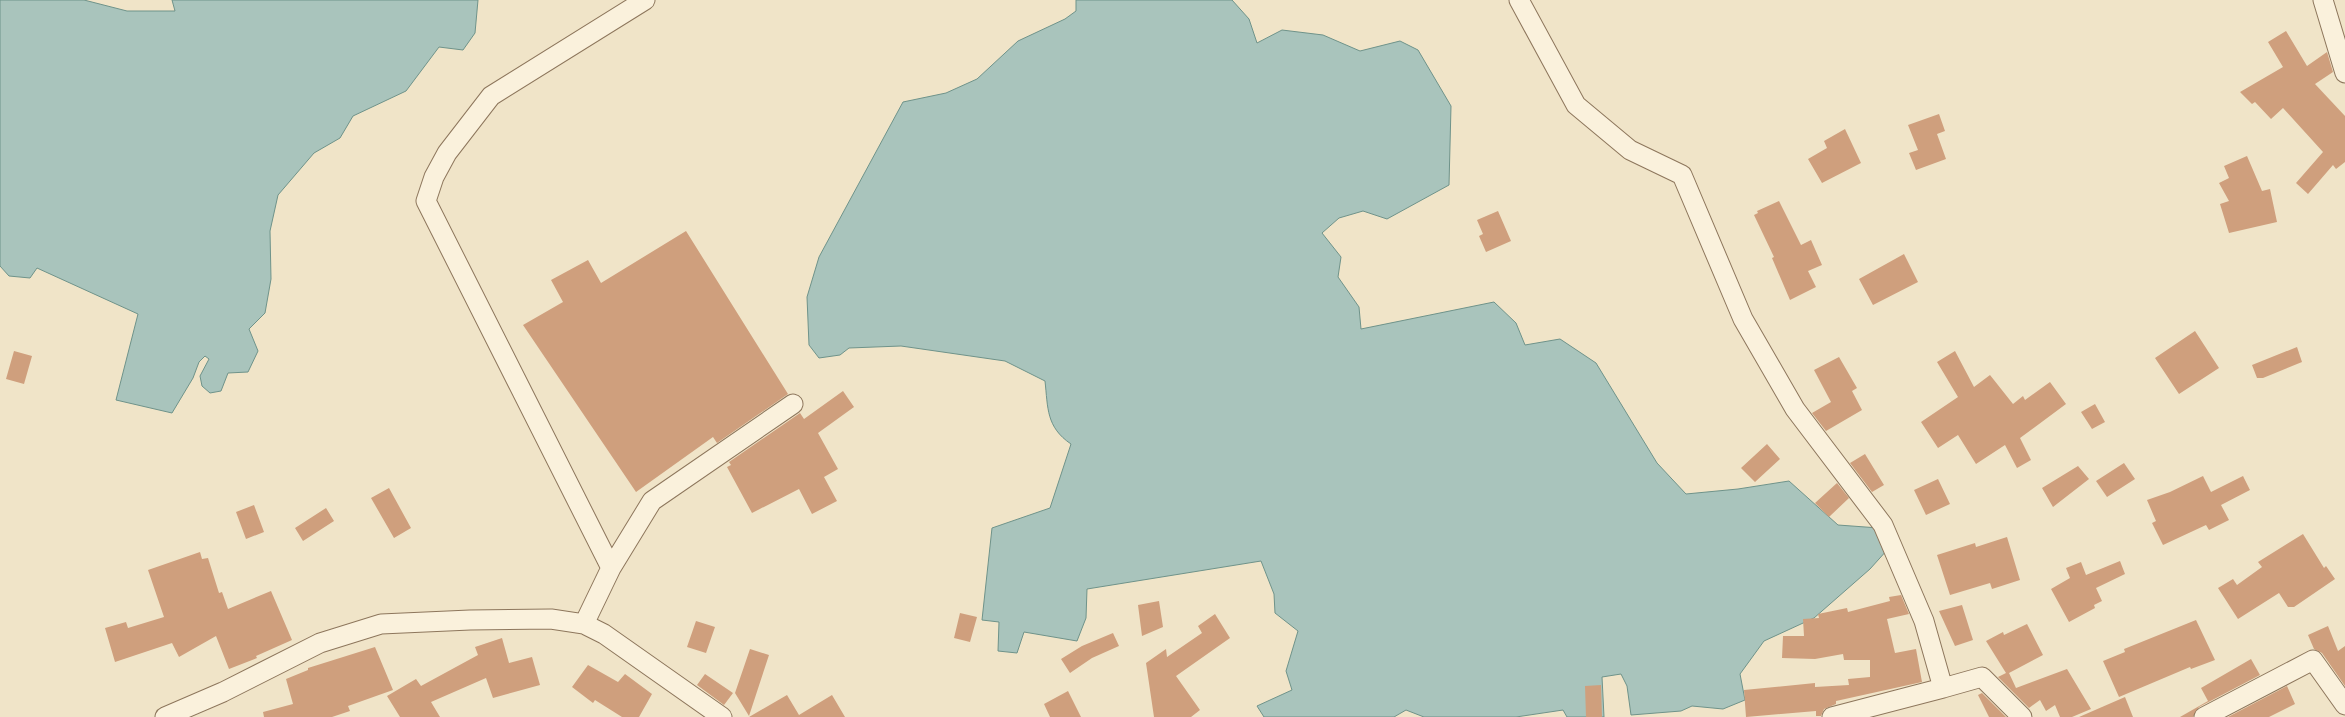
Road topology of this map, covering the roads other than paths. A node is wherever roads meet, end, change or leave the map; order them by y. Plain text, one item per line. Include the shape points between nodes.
1 (645, 0) edge
2 (1519, 0) edge
3 (2323, 0) edge
4 (2345, 73) edge
5 (793, 404) dead end
6 (611, 568) junction
7 (584, 624) junction
8 (1943, 688) junction
9 (2345, 704) edge
10 (165, 717) edge
11 (722, 717) edge
12 (1832, 717) edge
13 (2022, 717) edge
14 (2204, 717) edge

1 - 6 street via 491,96 447,153 426,202
2 - 8 street via 1576,105 1630,150 1682,175 1743,319 1795,409 1883,524 1924,621
3 - 4 street
5 - 6 street via 652,501
6 - 7 street
7 - 10 street via 551,619 381,624 320,644
7 - 11 street via 604,634
8 - 12 street
8 - 13 street via 1982,677
9 - 14 street via 2313,660

